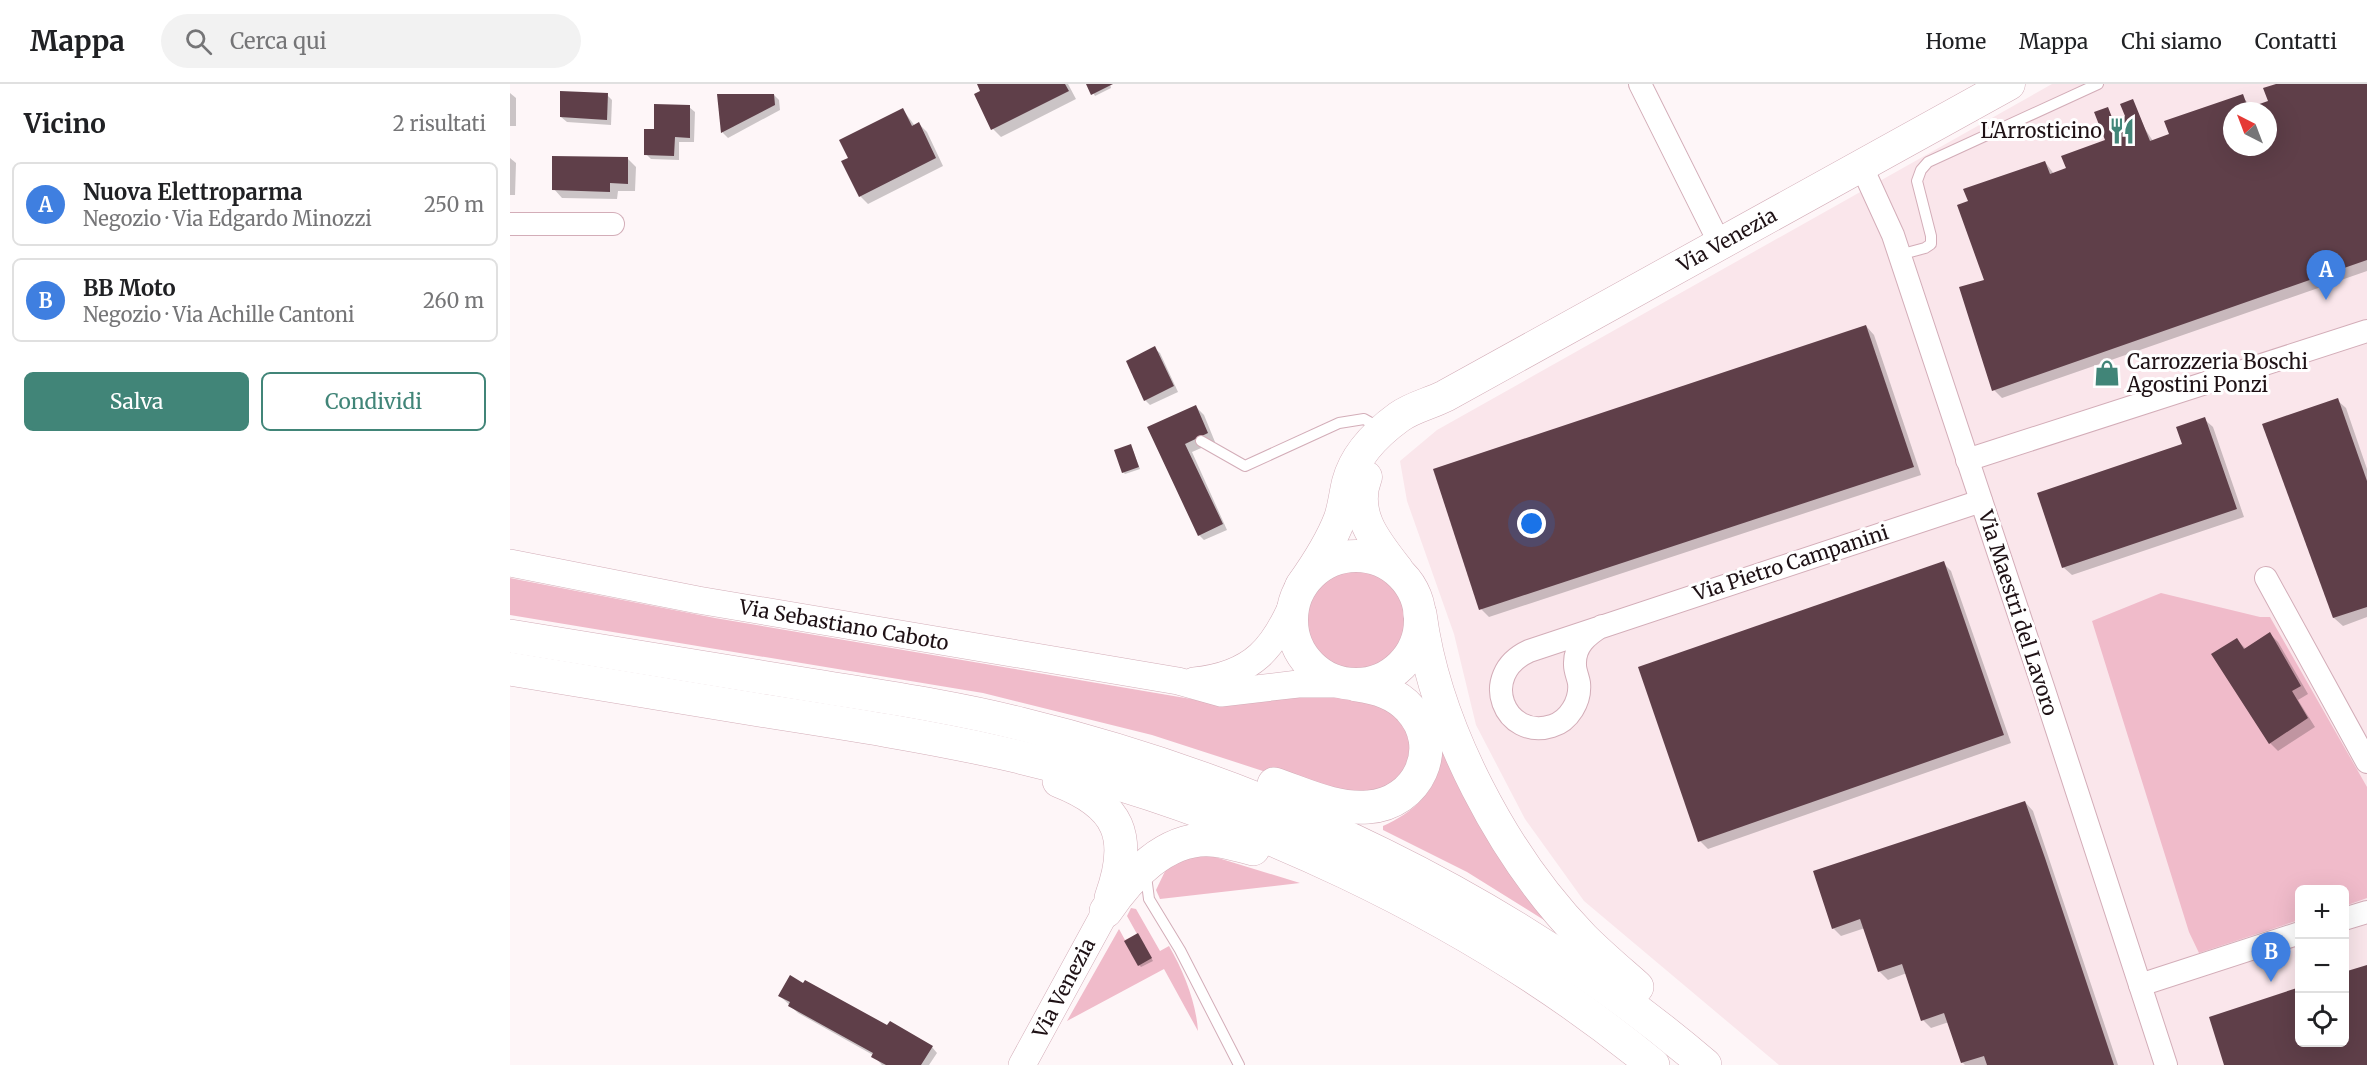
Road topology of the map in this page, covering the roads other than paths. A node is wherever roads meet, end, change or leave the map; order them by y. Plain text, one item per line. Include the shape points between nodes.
1 (1640, 84) edge
2 (2009, 84) edge
3 (2098, 84) edge
4 (1861, 165) junction
5 (510, 224) edge
6 (613, 224) dead end
7 (1720, 244) junction
8 (1899, 255) junction
9 (2367, 331) edge
10 (1387, 436) junction
11 (1201, 441) dead end
12 (1967, 460) junction
13 (1981, 501) junction
14 (510, 563) edge
15 (1403, 576) junction
16 (2266, 578) dead end
17 (1298, 591) junction
18 (1420, 614) junction
19 (1602, 626) junction
20 (510, 636) edge
21 (510, 669) edge
22 (1178, 681) junction
23 (1352, 685) junction
24 (1018, 723) junction
25 (861, 726) junction
26 (2367, 762) edge
27 (1161, 855) junction
28 (1152, 904) junction
29 (1106, 911) junction
30 (2367, 912) edge
31 (2349, 917) edge
32 (2295, 935) edge
33 (1483, 947) junction
34 (2140, 985) junction
35 (1022, 1065) edge
36 (1239, 1065) edge
37 (1653, 1065) edge
38 (1705, 1065) edge
39 (1723, 1065) edge
40 (2166, 1065) edge

1 - 7 street
2 - 4 main road, Via Venezia
3 - 8 lane via 1928,162 1917,181 1931,244
4 - 7 main road, Via Venezia
4 - 8 street, Via Maestri del Lavoro
5 - 6 street
7 - 10 main road, Via Venezia via 1445,396 1420,419
8 - 12 street, Via Maestri del Lavoro
9 - 12 street
10 - 11 lane via 1364,419 1339,423 1245,466
10 - 15 main road, Via Venezia via 1368,472 1361,508 1376,541
10 - 17 main road, Via Venezia via 1358,460 1348,481 1337,525
12 - 13 street, Via Maestri del Lavoro
13 - 19 street, Via Pietro Campanini
13 - 34 street, Via Maestri del Lavoro
14 - 22 street, Via Sebastiano Caboto via 673,596
15 - 17 main road, Via Venezia via 1376,559 1344,557 1315,570
15 - 18 main road, Via Venezia via 1415,594
16 - 26 street
17 - 22 street, Via Sebastiano Caboto via 1277,636 1250,665 1226,675
17 - 23 main road, Via Venezia via 1291,617 1297,648 1317,672
18 - 23 main road, Via Venezia via 1418,636 1404,663 1378,681
18 - 39 highway via 1428,658 1452,730 1485,800 1527,868 1582,937
19 - 19 street, Via Pietro Campanini via 1517,656 1508,665 1500,688 1502,701 1517,721 1540,728 1553,726 1573,710 1579,683 1576,652 1582,641
20 - 24 highway
21 - 25 highway
22 - 23 street, Via Sebastiano Caboto via 1221,693 1298,684
23 - 24 highway via 1381,689 1409,707 1420,725 1425,748 1422,771 1407,793 1397,800 1369,807 1335,804 1129,738
24 - 38 highway via 1207,779 1386,856 1563,958 1635,1008
25 - 29 highway via 931,749 1050,778 1092,796 1113,819 1122,849
25 - 33 highway via 1042,763 1192,809 1329,865
27 - 28 lane via 1151,863 1146,875 1146,891
27 - 29 highway via 1133,877
27 - 33 highway via 1200,840 1250,848
28 - 29 lane via 1137,896 1119,900
28 - 36 lane
29 - 35 street, Via Venezia
30 - 31 street
32 - 34 street
33 - 37 highway via 1578,1008
34 - 40 street, Via Maestri del Lavoro

